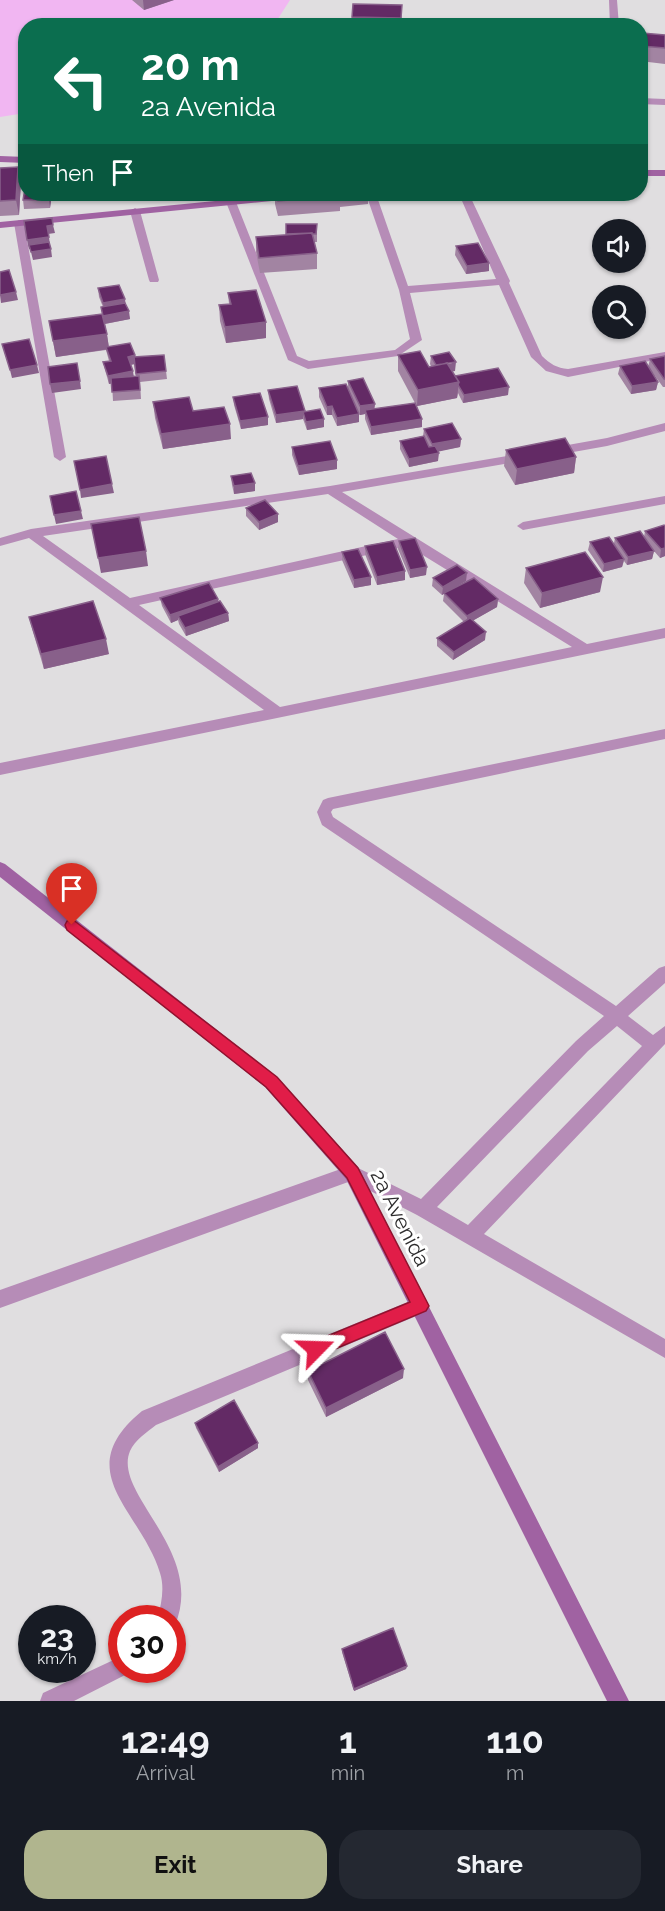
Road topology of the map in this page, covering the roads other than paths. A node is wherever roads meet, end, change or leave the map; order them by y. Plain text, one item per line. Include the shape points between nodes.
1 (613, 0) edge
2 (614, 18) edge
3 (648, 101) edge
4 (665, 102) edge
5 (0, 159) edge
6 (18, 160) edge
7 (665, 172) edge
8 (648, 173) edge
9 (241, 201) edge
10 (373, 201) edge
11 (467, 201) edge
12 (231, 202) junction
13 (135, 211) junction
14 (20, 223) junction
15 (0, 225) edge
16 (154, 280) dead end
17 (505, 281) junction
18 (404, 290) junction
19 (665, 355) edge
20 (665, 427) edge
21 (60, 457) dead end
22 (330, 490) junction
23 (665, 500) edge
24 (523, 526) dead end
25 (31, 533) junction
26 (410, 541) junction
27 (0, 542) edge
28 (128, 603) junction
29 (665, 633) edge
30 (585, 649) junction
31 (277, 712) junction
32 (664, 735) edge
33 (0, 769) edge
34 (0, 868) edge
35 (665, 974) edge
36 (615, 1015) junction
37 (659, 1039) edge
38 (352, 1173) junction
39 (423, 1209) junction
40 (470, 1236) junction
41 (0, 1299) edge
42 (420, 1306) junction
43 (665, 1349) edge
44 (171, 1605) edge
45 (108, 1673) edge
46 (51, 1701) edge
47 (618, 1701) edge

1 - 2 street
3 - 4 street
5 - 6 street
7 - 8 street
9 - 12 street
10 - 18 street
11 - 17 street
12 - 13 street
12 - 18 street via 292,358 298,362 398,353 416,340
13 - 14 street
13 - 16 street
14 - 15 street
14 - 21 street
17 - 18 street
17 - 19 street via 537,357 553,371 568,373
20 - 22 street via 607,442
22 - 25 street
22 - 26 street
23 - 24 street
25 - 27 street
25 - 28 street
26 - 28 street
26 - 30 street
28 - 31 street
29 - 30 street
30 - 31 street
31 - 33 street
32 - 36 street via 328,804 324,812 327,821
34 - 38 street, 2a Avenida via 272,1082
35 - 36 street
36 - 37 street
36 - 39 street
37 - 40 street
38 - 39 street
38 - 41 street
38 - 42 street, 2a Avenida
39 - 40 street
40 - 43 street
42 - 44 street via 149,1418 129,1436 119,1457 123,1483 165,1560 173,1586
42 - 47 street, 2a Avenida
45 - 46 street

